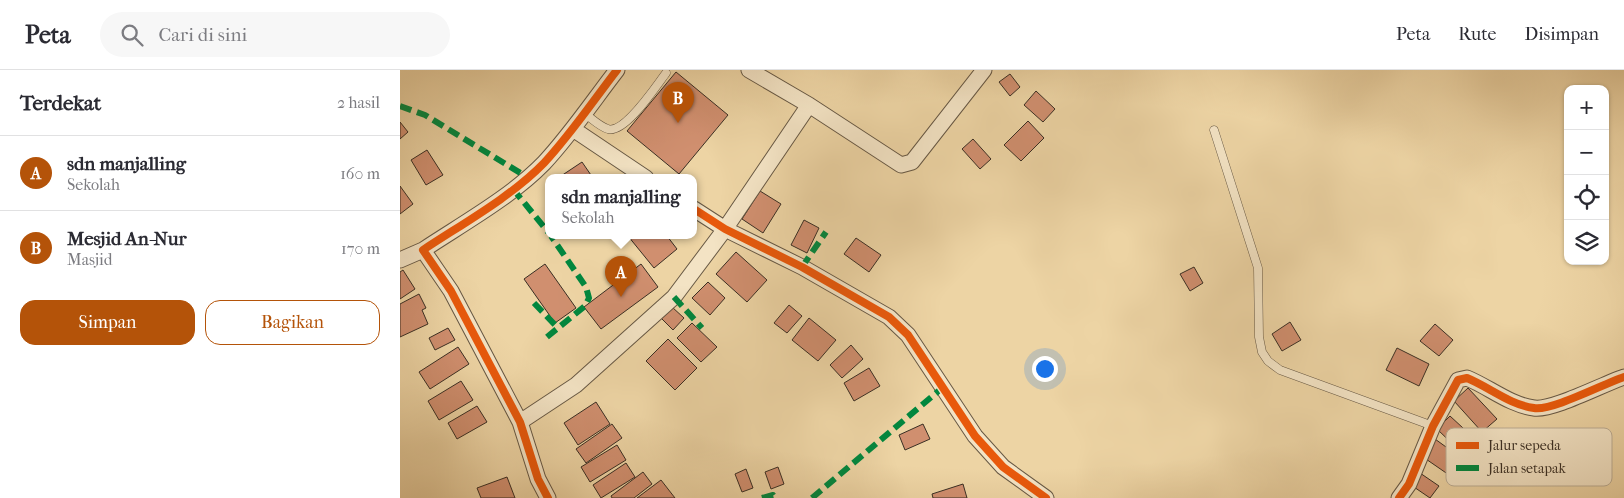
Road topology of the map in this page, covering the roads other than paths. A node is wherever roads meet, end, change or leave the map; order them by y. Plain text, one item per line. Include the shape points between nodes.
1 (617, 70) edge
2 (749, 70) edge
3 (984, 70) edge
4 (666, 73) dead end
5 (809, 105) junction
6 (584, 114) junction
7 (573, 129) junction
8 (1214, 130) dead end
9 (640, 174) edge
10 (697, 211) edge
11 (725, 228) junction
12 (422, 250) junction
13 (400, 260) edge
14 (1624, 377) edge
15 (520, 422) junction
16 (1433, 426) junction
17 (548, 498) edge
18 (1046, 498) edge
19 (1399, 498) edge

1 - 6 street
2 - 5 street
3 - 5 street via 907,165 895,162
4 - 6 lane via 633,116 617,129 607,129
5 - 11 street
6 - 7 street
7 - 9 street
7 - 12 street via 542,164 513,188
8 - 16 lane via 1258,268 1259,337 1268,361 1280,370
10 - 11 street
11 - 15 street via 674,297 576,385
11 - 18 street via 889,316 908,335 975,436 1003,466
12 - 13 street
12 - 15 street via 450,292
14 - 16 street via 1550,407 1534,408 1467,378 1458,380
15 - 17 street via 538,479
16 - 19 street via 1409,484

